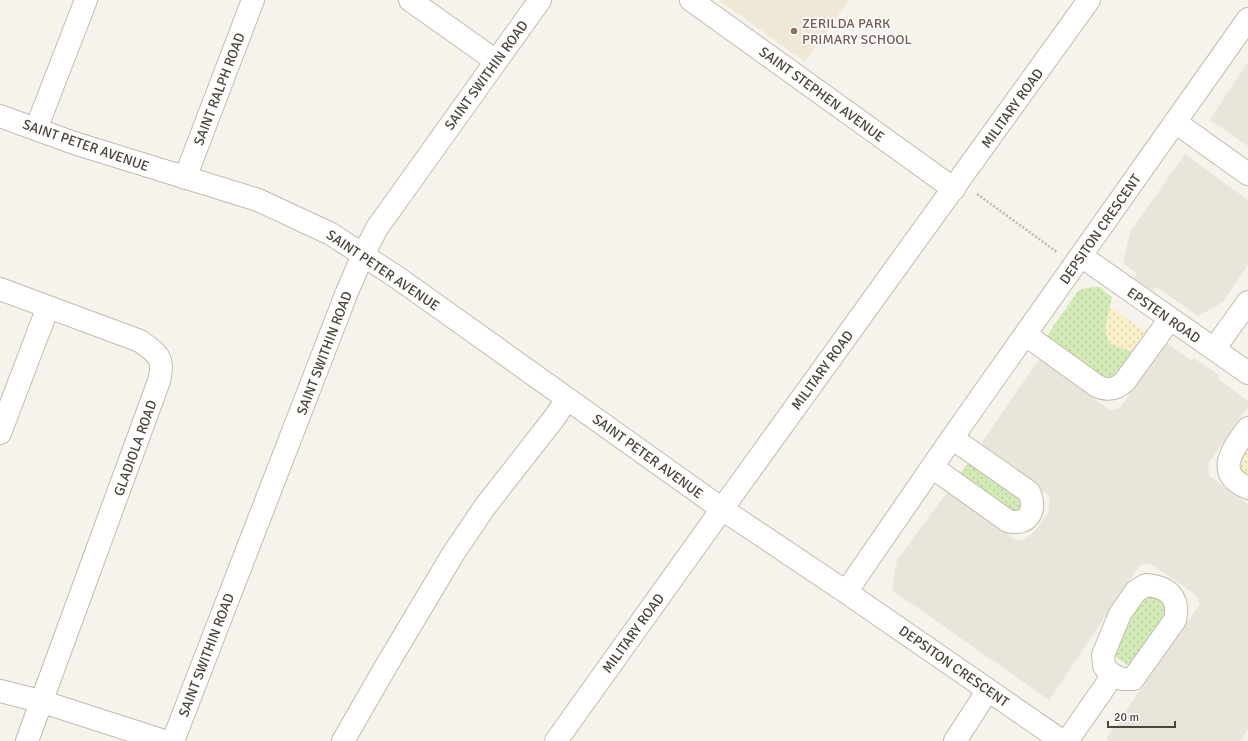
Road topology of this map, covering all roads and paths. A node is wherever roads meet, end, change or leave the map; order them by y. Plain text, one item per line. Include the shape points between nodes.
1 (86, 0) edge
2 (253, 0) edge
3 (410, 0) edge
4 (540, 0) edge
5 (691, 0) edge
6 (1089, 0) edge
7 (1248, 19) edge
8 (496, 60) junction
9 (0, 116) edge
10 (1175, 122) junction
11 (36, 129) junction
12 (1248, 174) edge
13 (185, 178) junction
14 (954, 189) junction
15 (975, 192) dead end
16 (363, 255) junction
17 (1072, 256) junction
18 (0, 289) edge
19 (1248, 302) edge
20 (48, 307) junction
21 (1170, 319) junction
22 (1026, 335) junction
23 (1214, 349) junction
24 (1248, 373) edge
25 (567, 399) junction
26 (1248, 428) edge
27 (0, 433) edge
28 (952, 438) junction
29 (932, 467) junction
30 (1248, 488) edge
31 (722, 509) junction
32 (846, 592) junction
33 (1112, 676) dead end
34 (988, 690) junction
35 (0, 691) edge
36 (42, 701) junction
37 (27, 741) edge
38 (164, 741) edge
39 (173, 741) edge
40 (343, 741) edge
41 (556, 741) edge
42 (955, 741) edge
43 (1062, 741) edge
44 (1067, 741) edge

1 - 11 street
2 - 13 street, SAINT RALPH ROAD
3 - 8 street
4 - 8 street, SAINT SWITHIN ROAD
5 - 14 street, SAINT STEPHEN AVENUE
6 - 14 street, MILITARY ROAD
7 - 10 street, DEPSITON CRESCENT
8 - 16 street, SAINT SWITHIN ROAD via 377,228
9 - 11 street, SAINT PETER AVENUE
10 - 12 street
10 - 17 street, DEPSITON CRESCENT
11 - 13 street, SAINT PETER AVENUE
13 - 16 street, SAINT PETER AVENUE via 258,200 331,234
14 - 31 street, MILITARY ROAD
15 - 17 path
16 - 25 street, SAINT PETER AVENUE
16 - 39 street, SAINT SWITHIN ROAD
17 - 21 street, EPSTEN ROAD
17 - 22 street, DEPSITON CRESCENT
18 - 20 street, GLADIOLA ROAD
19 - 23 street
20 - 27 street
20 - 36 street, GLADIOLA ROAD via 140,342 159,358 162,369
21 - 22 street via 1125,381 1110,390 1096,386
21 - 23 street, EPSTEN ROAD
22 - 28 street, DEPSITON CRESCENT
23 - 24 street, EPSTEN ROAD
25 - 31 street, SAINT PETER AVENUE
25 - 40 street via 484,508 453,554
26 - 30 street via 1233,449 1228,467 1232,477
28 - 29 street, DEPSITON CRESCENT
28 - 29 street via 1028,492 1033,504 1028,517 1022,521 1008,521
29 - 32 street, DEPSITON CRESCENT
31 - 32 street, DEPSITON CRESCENT
31 - 41 street, MILITARY ROAD
32 - 34 street, DEPSITON CRESCENT
33 - 44 street
34 - 42 street
34 - 43 street, DEPSITON CRESCENT
35 - 36 street
36 - 37 street, GLADIOLA ROAD
36 - 38 street

